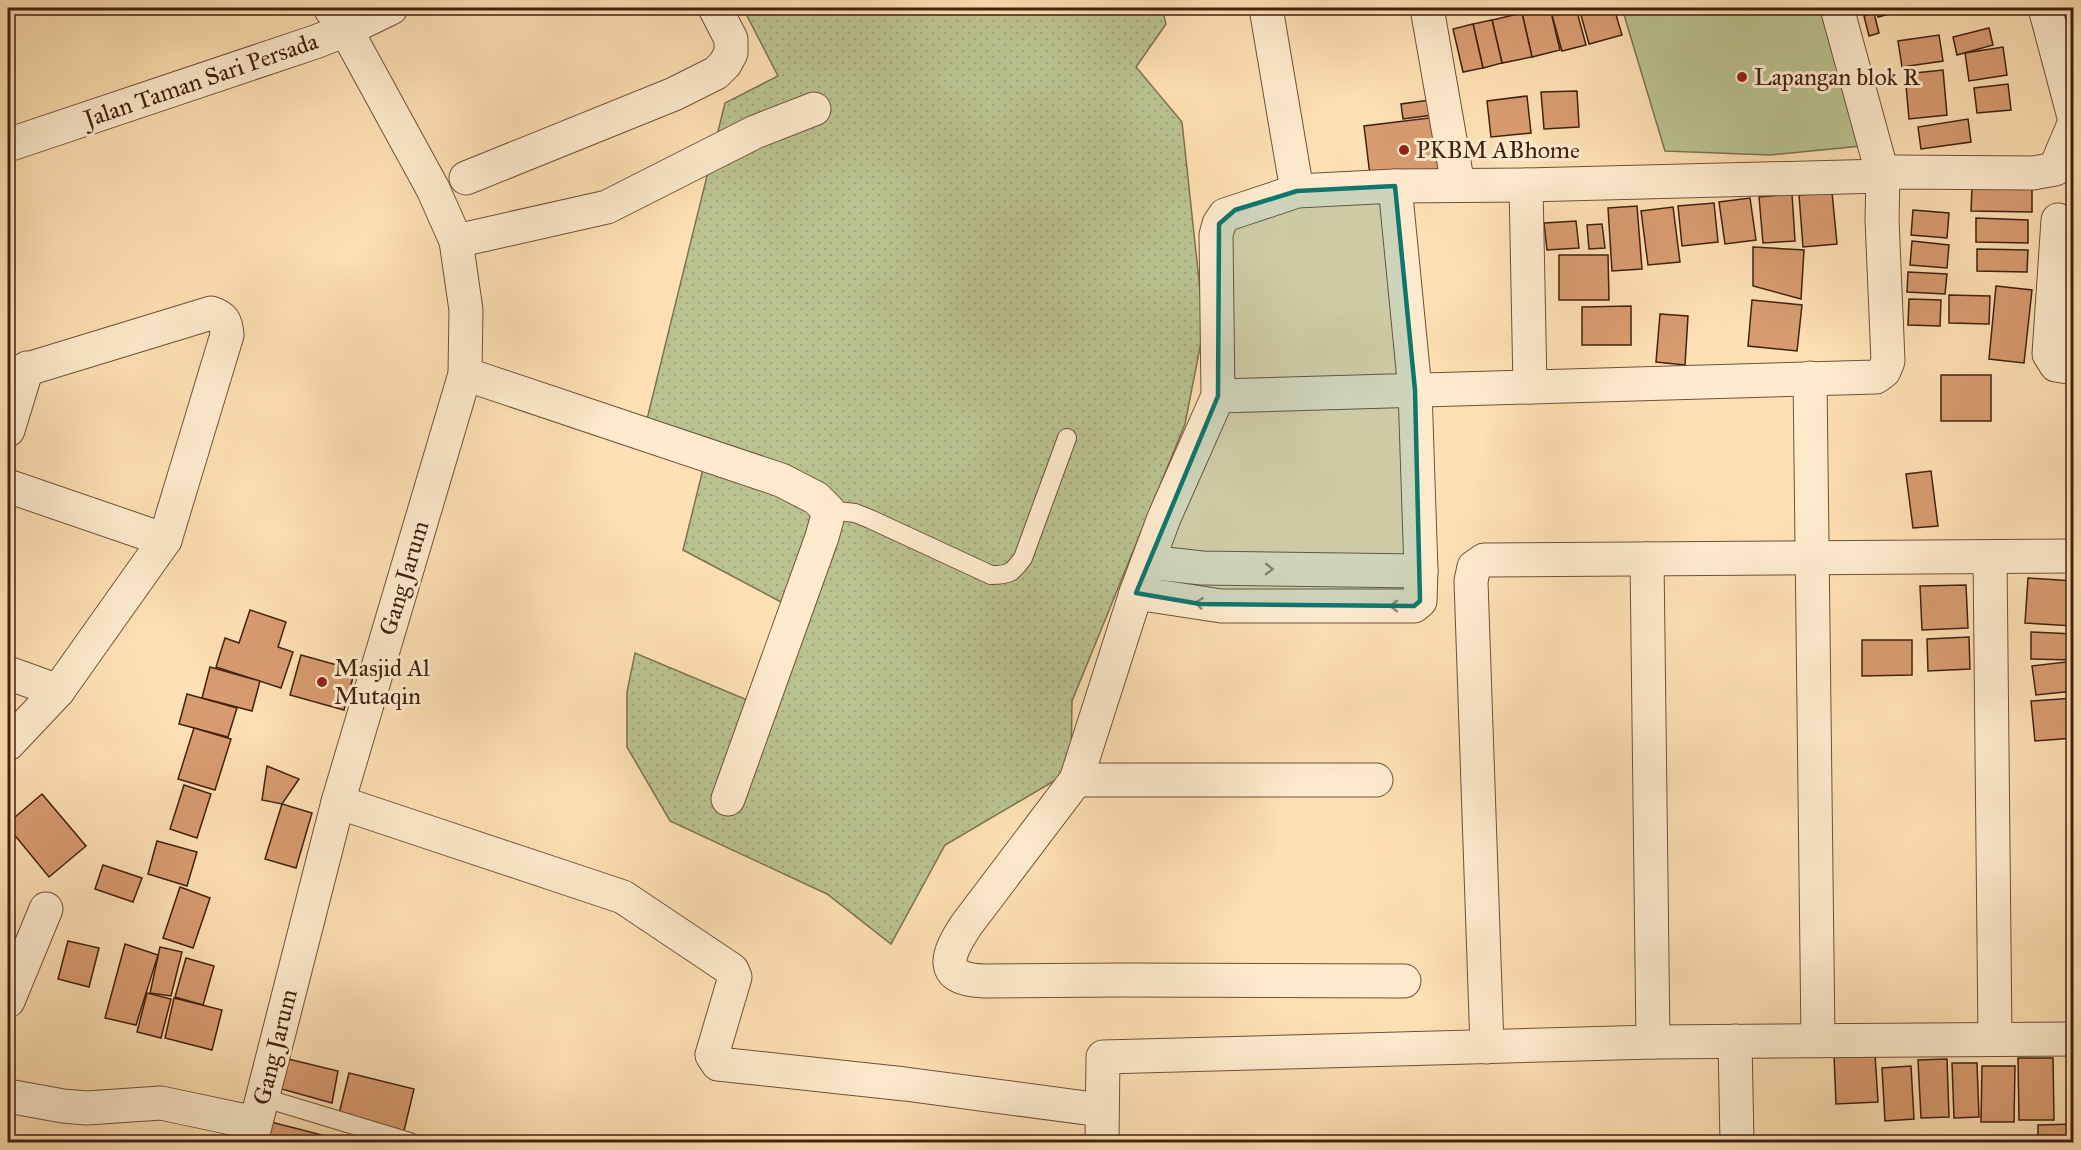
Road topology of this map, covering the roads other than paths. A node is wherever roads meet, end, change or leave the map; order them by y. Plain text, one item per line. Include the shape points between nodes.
1 (392, 8) edge
2 (715, 8) edge
3 (1266, 8) edge
4 (1427, 8) edge
5 (1837, 8) edge
6 (2045, 8) edge
7 (338, 19) edge
8 (814, 109) dead end
9 (2073, 117) edge
10 (2073, 124) edge
11 (8, 145) edge
12 (2055, 169) junction
13 (1883, 176) junction
14 (466, 178) dead end
15 (1458, 185) junction
16 (1527, 185) junction
17 (1395, 186) junction
18 (1297, 191) junction
19 (2066, 220) edge
20 (456, 241) junction
21 (2073, 368) edge
22 (17, 371) edge
23 (465, 374) junction
24 (1810, 378) junction
25 (1530, 387) junction
26 (1415, 390) junction
27 (1218, 396) junction
28 (8, 430) edge
29 (1067, 438) dead end
30 (8, 486) edge
31 (828, 510) junction
32 (165, 540) junction
33 (2073, 556) edge
34 (1990, 557) junction
35 (1812, 558) junction
36 (1647, 559) junction
37 (1148, 562) junction
38 (1421, 571) junction
39 (1136, 593) junction
40 (8, 673) edge
41 (58, 691) junction
42 (8, 744) edge
43 (1076, 780) junction
44 (1376, 780) dead end
45 (728, 799) dead end
46 (338, 802) junction
47 (46, 909) dead end
48 (1404, 981) dead end
49 (8, 1001) edge
50 (1995, 1039) junction
51 (2073, 1039) edge
52 (1818, 1040) junction
53 (1736, 1041) junction
54 (1653, 1042) junction
55 (1487, 1047) junction
56 (8, 1096) edge
57 (1101, 1110) junction
58 (256, 1121) edge
59 (410, 1143) edge
60 (1102, 1143) edge
61 (1737, 1143) edge

1 - 7 street, Jalan Taman Sari Persada
2 - 14 street via 731,39 731,53 716,73 674,94
3 - 18 street
4 - 15 street
5 - 13 street
6 - 9 street
7 - 11 street, Jalan Taman Sari Persada via 315,42
7 - 20 street, Gang Jarum via 433,189
8 - 20 street via 755,132 608,207
10 - 12 street
12 - 13 street via 2033,173 1895,172
12 - 19 street
13 - 16 street
13 - 24 street via 1888,361 1884,371 1876,376
15 - 16 street
15 - 17 street
16 - 25 street
17 - 18 street
17 - 26 street
18 - 27 street via 1235,210 1219,224
19 - 21 street via 2049,354 2056,365
20 - 23 street, Gang Jarum via 466,310
22 - 28 street
22 - 32 street via 211,313 220,316 226,323 227,335
23 - 31 street via 781,480 816,498
23 - 46 street, Gang Jarum
24 - 25 street
24 - 35 street
25 - 26 street
26 - 27 street
26 - 38 street
27 - 37 street
29 - 31 lane via 1023,558 1012,573 991,575 855,513
30 - 32 street
31 - 45 street via 822,537
32 - 41 street
33 - 34 street
34 - 35 street
34 - 50 street
35 - 36 street
35 - 52 street
36 - 54 street
36 - 55 street via 1484,560 1474,567 1471,581
37 -> 38 street via 1202,568
37 - 39 street
38 -> 39 street via 1422,597 1414,606 1221,606
39 - 43 street
40 - 41 street
41 - 42 street
43 - 44 street
43 - 48 street via 957,940 951,956 951,969 956,976 984,981
46 - 57 street via 623,897 732,970 735,976 712,1054 718,1064
46 - 58 street, Gang Jarum
47 - 49 street
50 - 51 street
50 - 52 street
52 - 53 street
53 - 54 street
53 - 61 street
54 - 55 street
55 - 57 street via 1103,1057
56 - 58 street via 87,1108 161,1102
57 - 60 street
58 - 59 lane

